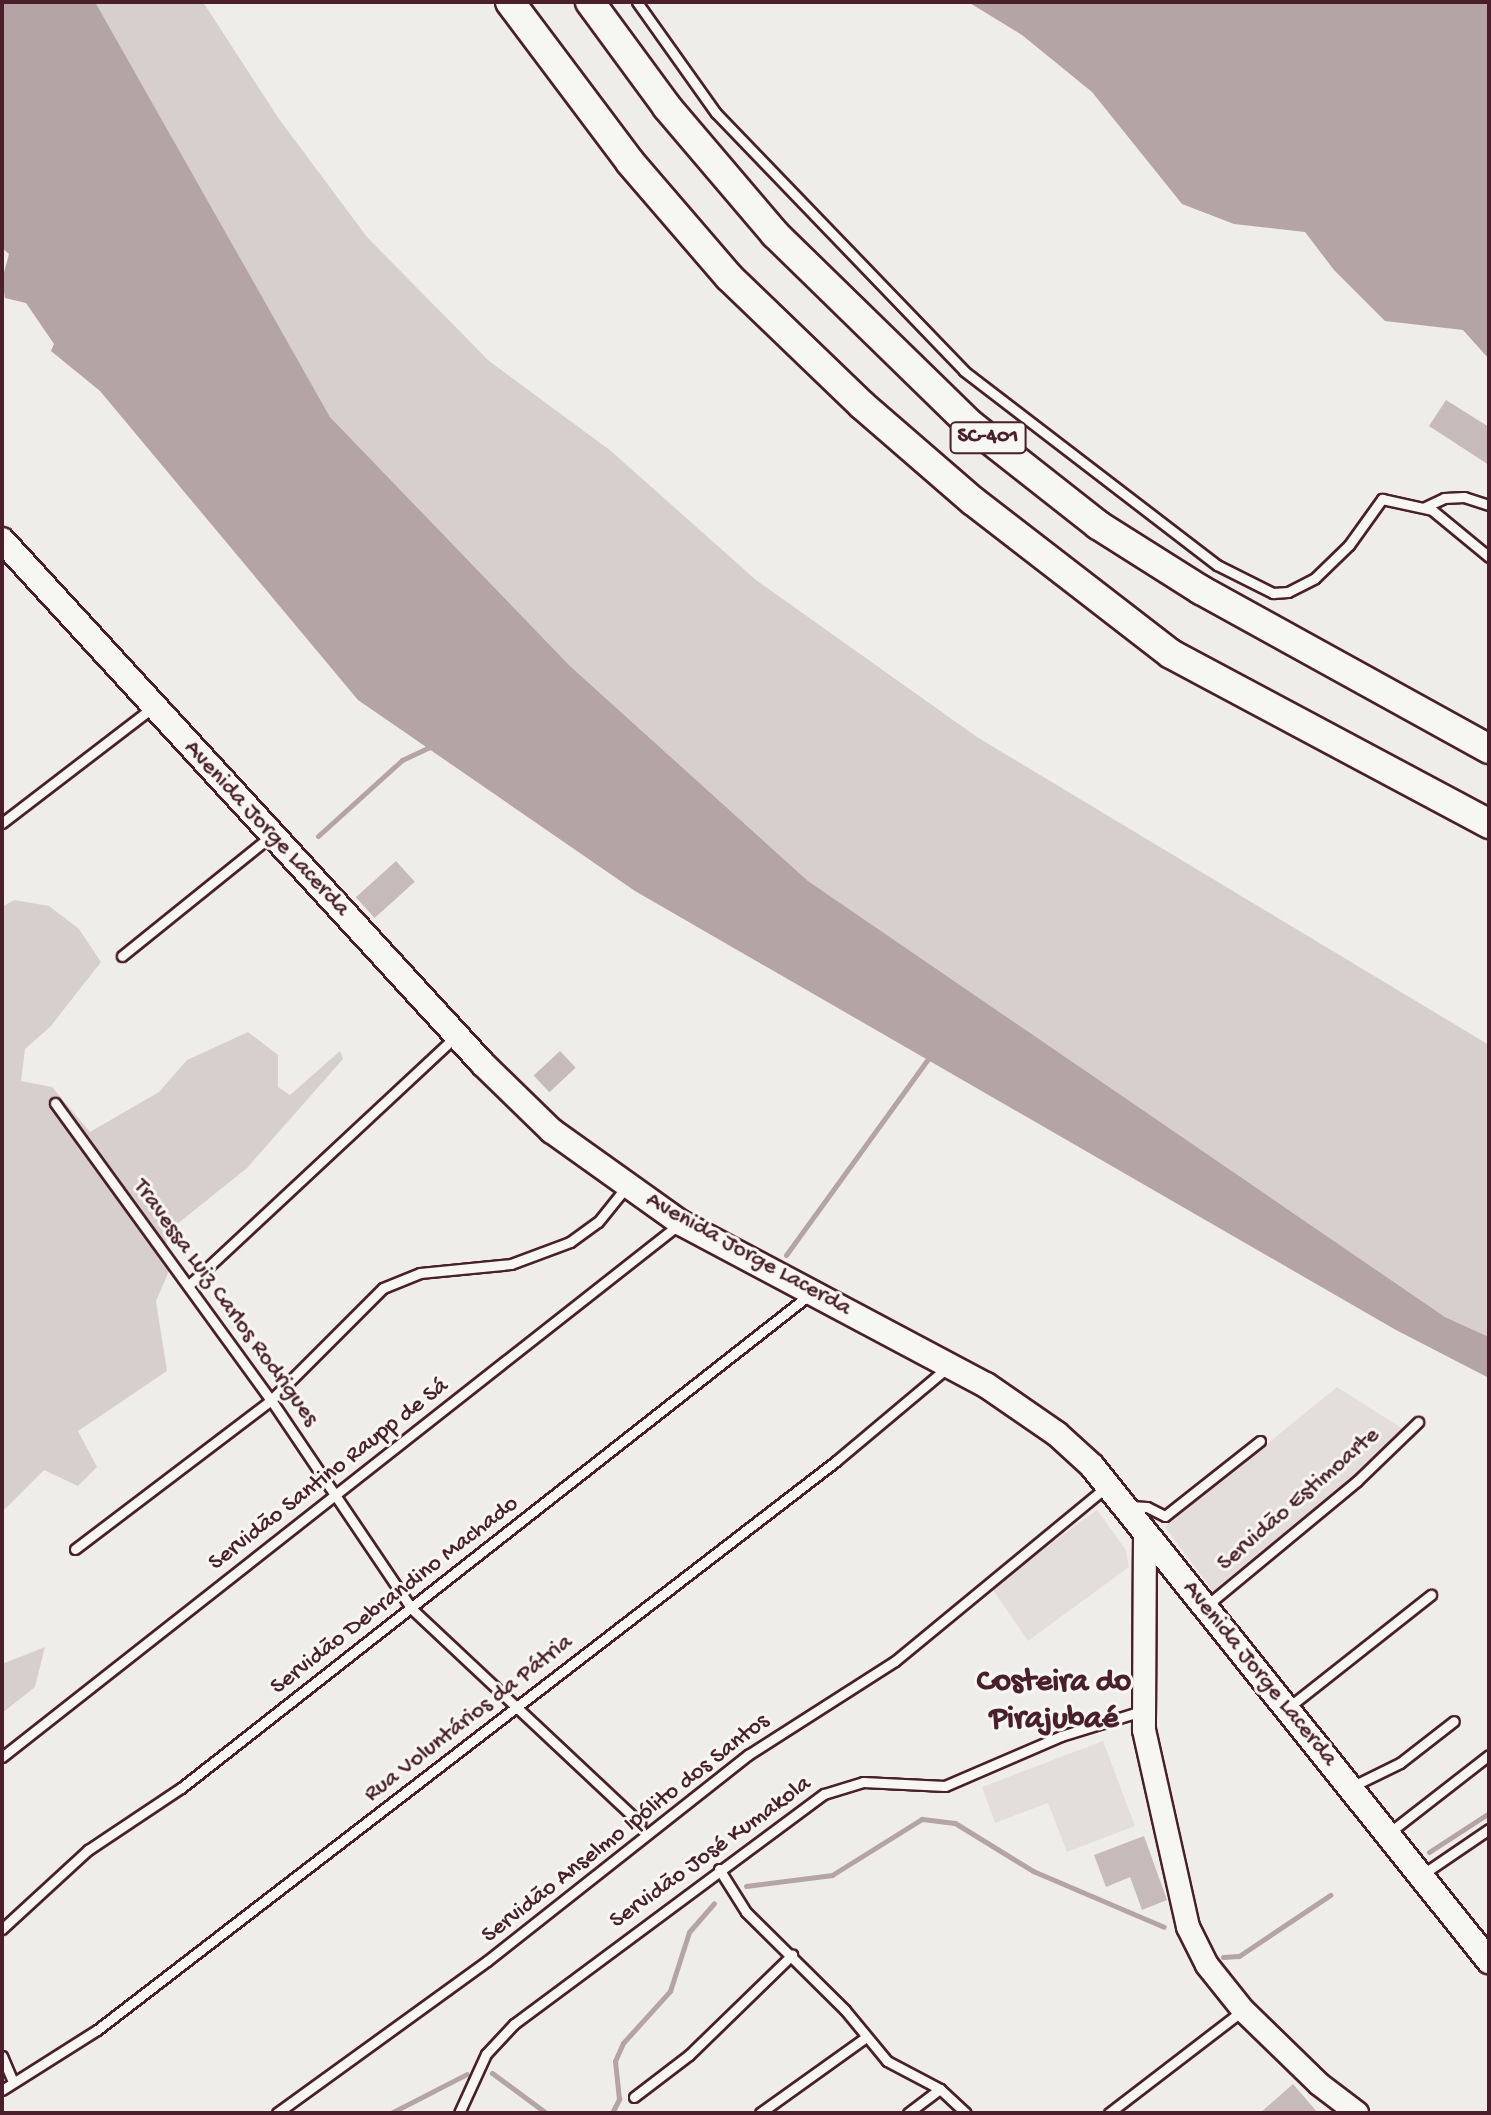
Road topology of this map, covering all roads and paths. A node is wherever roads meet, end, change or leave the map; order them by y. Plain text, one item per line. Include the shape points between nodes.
1 (510, 2) edge
2 (590, 2) edge
3 (637, 2) edge
4 (1489, 505) edge
5 (1425, 507) junction
6 (3, 543) edge
7 (1489, 557) edge
8 (153, 707) junction
9 (1489, 749) edge
10 (2, 823) edge
11 (1489, 824) edge
12 (272, 835) junction
13 (122, 956) dead end
14 (457, 1035) junction
15 (55, 1103) dead end
16 (627, 1186) junction
17 (681, 1223) junction
18 (189, 1285) junction
19 (812, 1293) junction
20 (950, 1365) junction
21 (271, 1400) junction
22 (1418, 1422) dead end
23 (1260, 1441) dead end
24 (1109, 1485) junction
25 (336, 1495) junction
26 (1126, 1506) junction
27 (1145, 1531) junction
28 (75, 1549) dead end
29 (1431, 1595) dead end
30 (1205, 1607) junction
31 (412, 1609) junction
32 (516, 1708) junction
33 (1287, 1709) junction
34 (1142, 1711) junction
35 (1454, 1721) dead end
36 (1489, 1755) edge
37 (2, 1757) edge
38 (1350, 1787) junction
39 (640, 1823) dead end
40 (1489, 1829) edge
41 (1387, 1834) junction
42 (719, 1869) junction
43 (1421, 1876) junction
44 (2, 1929) edge
45 (792, 1955) junction
46 (1489, 1961) edge
47 (1243, 2010) junction
48 (866, 2037) junction
49 (2, 2056) edge
50 (12, 2079) junction
51 (940, 2089) junction
52 (2, 2090) edge
53 (634, 2097) dead end
54 (1343, 2107) edge
55 (277, 2113) edge
56 (459, 2113) edge
57 (760, 2113) edge
58 (908, 2113) edge
59 (966, 2113) edge
60 (1109, 2113) edge

1 - 11 highway, SC-401 via 630,162 729,277 862,405 973,501 1171,654
2 - 9 highway, SC-401 via 667,107 775,234 971,425 1098,525 1201,590
3 - 5 lane via 716,113 964,371 1217,565 1263,589 1288,592 1315,578 1349,545 1382,499
4 - 5 lane via 1464,497
5 - 7 lane
6 - 8 main road, Avenida Jorge Lacerda
8 - 10 lane
8 - 12 main road, Avenida Jorge Lacerda
12 - 13 lane
12 - 14 main road, Avenida Jorge Lacerda
14 - 16 main road, Avenida Jorge Lacerda via 552,1131
14 - 18 lane
15 - 18 lane, Travessa Luiz Carlos Rodrigues
16 - 17 main road, Avenida Jorge Lacerda
16 - 21 lane via 598,1222 570,1242 511,1264 420,1273 383,1288
17 - 19 main road, Avenida Jorge Lacerda
17 - 25 lane, Servidão Santino Raupp de Sá
18 - 21 lane, Travessa Luiz Carlos Rodrigues
19 - 20 main road, Avenida Jorge Lacerda
19 - 31 lane, Servidão Debrandino Machado
20 - 24 main road, Avenida Jorge Lacerda via 1057,1434
20 - 32 lane, Rua Voluntários da Pátria via 836,1461
21 - 25 lane, Travessa Luiz Carlos Rodrigues
21 - 28 lane
22 - 30 lane, Servidão Estimoarte via 1357,1481
23 - 26 lane via 1165,1516 1147,1507
24 - 26 main road, Avenida Jorge Lacerda
24 - 55 lane, Servidão Anselmo Ipólito dos Santos via 895,1661 748,1755 487,1961
25 - 31 lane, Travessa Luiz Carlos Rodrigues
25 - 37 lane, Servidão Santino Raupp de Sá
26 - 27 main road, Avenida Jorge Lacerda
27 - 30 main road, Avenida Jorge Lacerda
27 - 34 street
29 - 33 lane
30 - 33 main road, Avenida Jorge Lacerda
31 - 32 lane, Travessa Luiz Carlos Rodrigues
31 - 44 lane, Servidão Debrandino Machado via 181,1788 88,1850
32 - 39 lane, Travessa Luiz Carlos Rodrigues
32 - 50 lane, Rua Voluntários da Pátria via 88,2038
33 - 38 main road, Avenida Jorge Lacerda
34 - 42 lane, Servidão José Kumakola via 1061,1736 945,1786 863,1782 836,1787
34 - 47 street via 1188,1927 1207,1965
35 - 38 lane via 1400,1763
36 - 41 lane
38 - 41 main road, Avenida Jorge Lacerda
40 - 43 lane
41 - 43 main road, Avenida Jorge Lacerda
42 - 45 lane via 746,1912
42 - 56 lane, Servidão José Kumakola via 514,2024 486,2054
43 - 46 main road, Avenida Jorge Lacerda
45 - 48 lane
45 - 53 lane via 689,2055
47 - 54 street
47 - 60 lane
48 - 51 lane via 887,2061
48 - 57 lane
49 - 50 lane
50 - 52 lane, Rua Voluntários da Pátria
51 - 58 lane
51 - 59 lane

